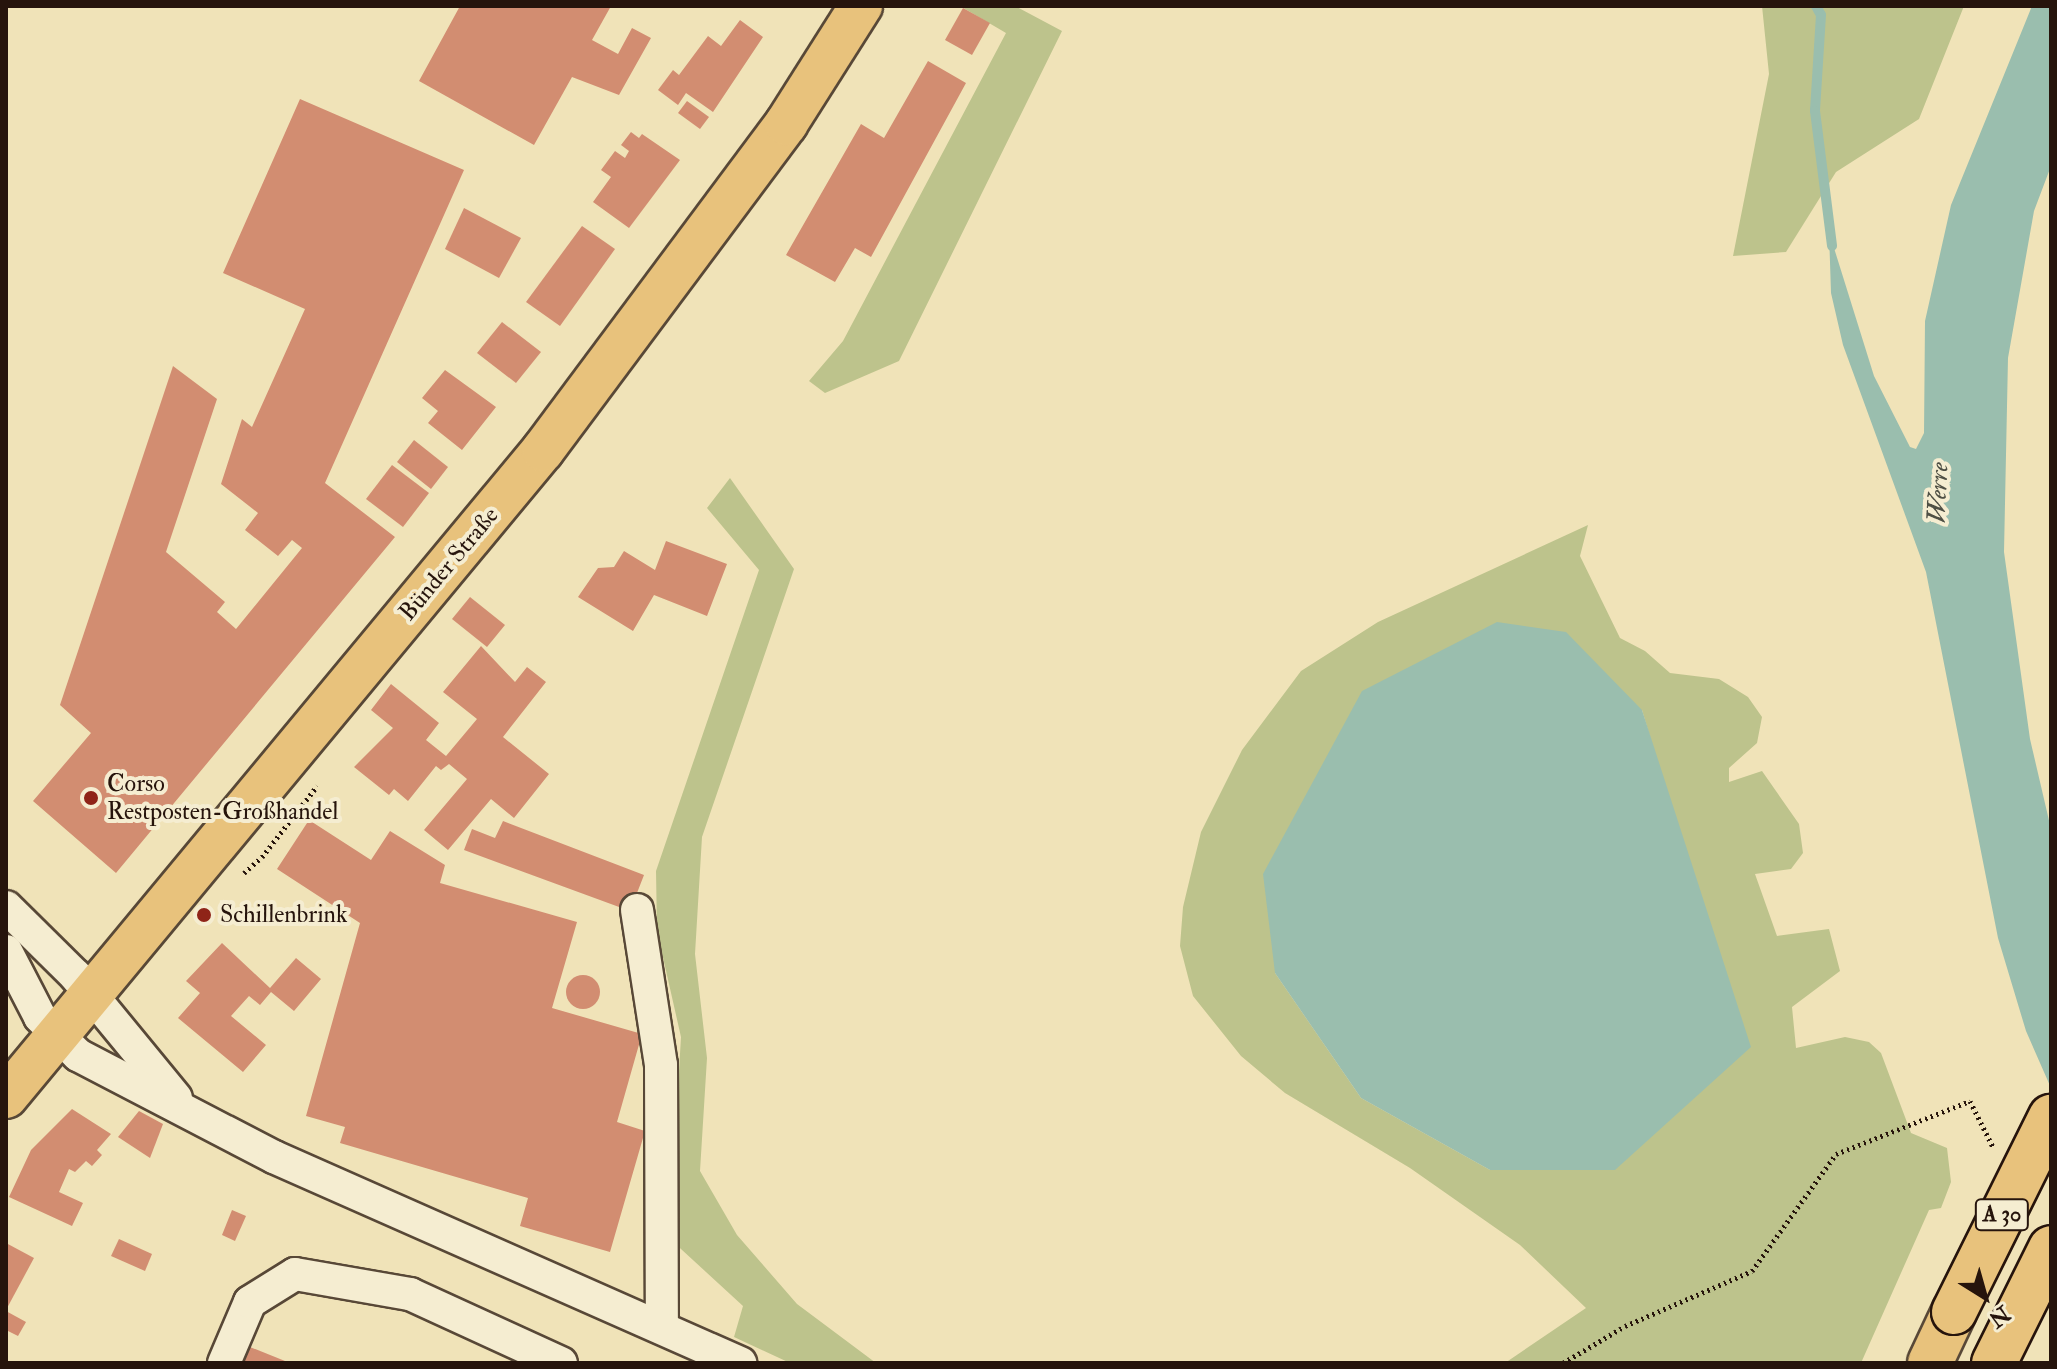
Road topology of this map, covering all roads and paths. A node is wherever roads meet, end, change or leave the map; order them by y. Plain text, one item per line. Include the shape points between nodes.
1 (861, 6) edge
2 (6, 907) edge
3 (637, 910) dead end
4 (6, 951) edge
5 (91, 994) junction
6 (57, 1037) junction
7 (6, 1097) edge
8 (184, 1107) junction
9 (2051, 1117) edge
10 (1997, 1156) dead end
11 (2051, 1248) edge
12 (662, 1328) junction
13 (224, 1363) edge
14 (561, 1363) edge
15 (740, 1363) edge
16 (1563, 1363) edge
17 (1930, 1363) edge
18 (1994, 1363) edge

1 - 5 main road, Bünder Straße via 768,148 543,450
2 - 5 street
3 - 12 street via 661,1065
4 - 6 street via 40,1017
5 - 6 main road, Bünder Straße
5 - 8 street
6 - 7 main road, Bünder Straße
6 - 8 street via 78,1055
8 - 12 street via 274,1157
9 - 17 highway, A 30, bridge
10 - 16 path via 1970,1101 1836,1154 1752,1271 1625,1326
11 - 18 highway, A 30, bridge
12 - 15 street
13 - 14 street via 250,1302 295,1274 410,1294

